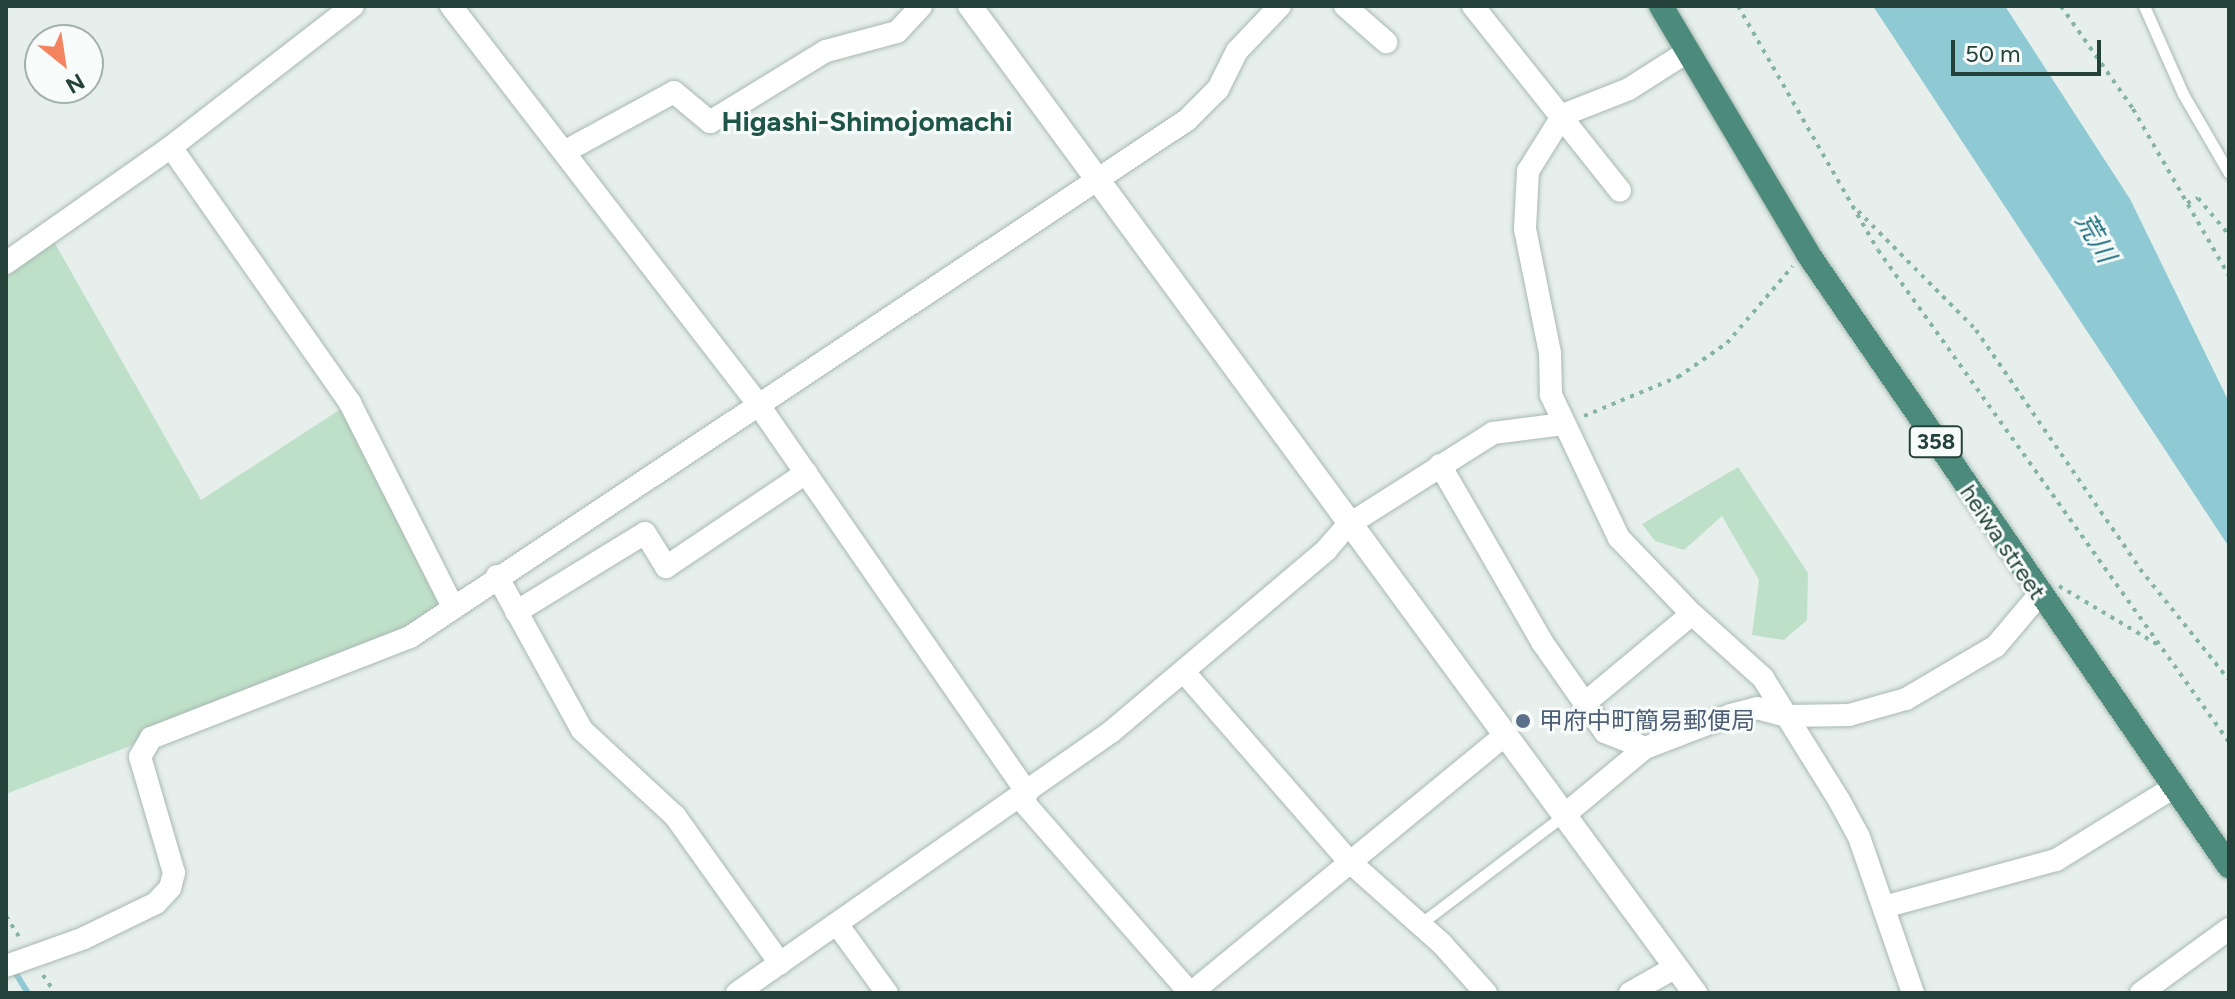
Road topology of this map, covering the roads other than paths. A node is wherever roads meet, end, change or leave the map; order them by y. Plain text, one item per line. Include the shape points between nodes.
1 (353, 6) edge
2 (451, 6) edge
3 (921, 6) edge
4 (970, 6) edge
5 (1280, 6) edge
6 (1345, 6) edge
7 (1473, 6) edge
8 (1661, 6) edge
9 (2144, 6) edge
10 (1386, 42) dead end
11 (1687, 52) junction
12 (1563, 115) junction
13 (171, 147) junction
14 (564, 152) junction
15 (2229, 173) edge
16 (1097, 183) junction
17 (1620, 191) dead end
18 (6, 263) edge
19 (758, 404) junction
20 (1563, 424) junction
21 (1440, 465) junction
22 (806, 473) junction
23 (1348, 525) junction
24 (497, 576) junction
25 (2039, 595) junction
26 (453, 607) junction
27 (516, 612) junction
28 (1692, 614) junction
29 (1184, 672) junction
30 (1585, 703) junction
31 (1787, 716) junction
32 (1504, 736) junction
33 (1645, 748) junction
34 (2174, 787) junction
35 (1024, 796) junction
36 (1563, 816) junction
37 (1350, 862) junction
38 (2229, 866) edge
39 (1884, 907) junction
40 (837, 924) junction
41 (1420, 924) junction
42 (2229, 929) edge
43 (780, 963) junction
44 (6, 966) edge
45 (1676, 967) junction
46 (737, 993) edge
47 (887, 993) edge
48 (1190, 993) edge
49 (1486, 993) edge
50 (1630, 993) edge
51 (1695, 993) edge
52 (1913, 993) edge
53 (2141, 993) edge

1 - 13 street
2 - 14 street
3 - 14 street via 897,32 826,51 710,122 674,92
4 - 16 street
5 - 16 street via 1237,51 1218,89 1187,120
6 - 10 street
7 - 12 street
8 - 11 highway, heiwa street / 358
9 - 15 lane via 2183,94
11 - 12 street via 1629,89
11 - 25 highway, heiwa street / 358 via 1808,254
12 - 17 street
12 - 20 street via 1536,151 1524,182 1525,229 1550,353 1551,395
13 - 18 street
13 - 26 street via 350,403
14 - 19 street
16 - 19 street
16 - 23 street
19 - 22 street
19 - 24 street
20 - 21 street via 1493,433
20 - 28 street via 1619,538
21 - 23 street
21 - 30 street via 1542,642
22 - 27 street via 666,567 645,533
22 - 35 street
23 - 29 street
23 - 32 street
24 - 26 street
24 - 27 street
25 - 31 street via 1996,646 1906,699 1849,715
25 - 34 highway, heiwa street / 358
26 - 44 street via 410,637 151,738 140,757 174,873 170,888 156,903
27 - 43 street via 582,730 675,816
28 - 30 street
28 - 31 street via 1763,678
29 - 35 street
29 - 37 street
30 - 33 street via 1605,732
31 - 33 street via 1757,708
31 - 39 street via 1859,837
32 - 36 street
32 - 37 street
33 - 36 street
34 - 38 highway, heiwa street / 358
34 - 39 street via 2056,860
35 - 40 street
35 - 48 street
36 - 41 lane
36 - 45 street
37 - 41 street
37 - 48 street
39 - 52 street
40 - 43 street
40 - 47 street
41 - 49 street
42 - 53 street
43 - 46 street
45 - 50 street
45 - 51 street

